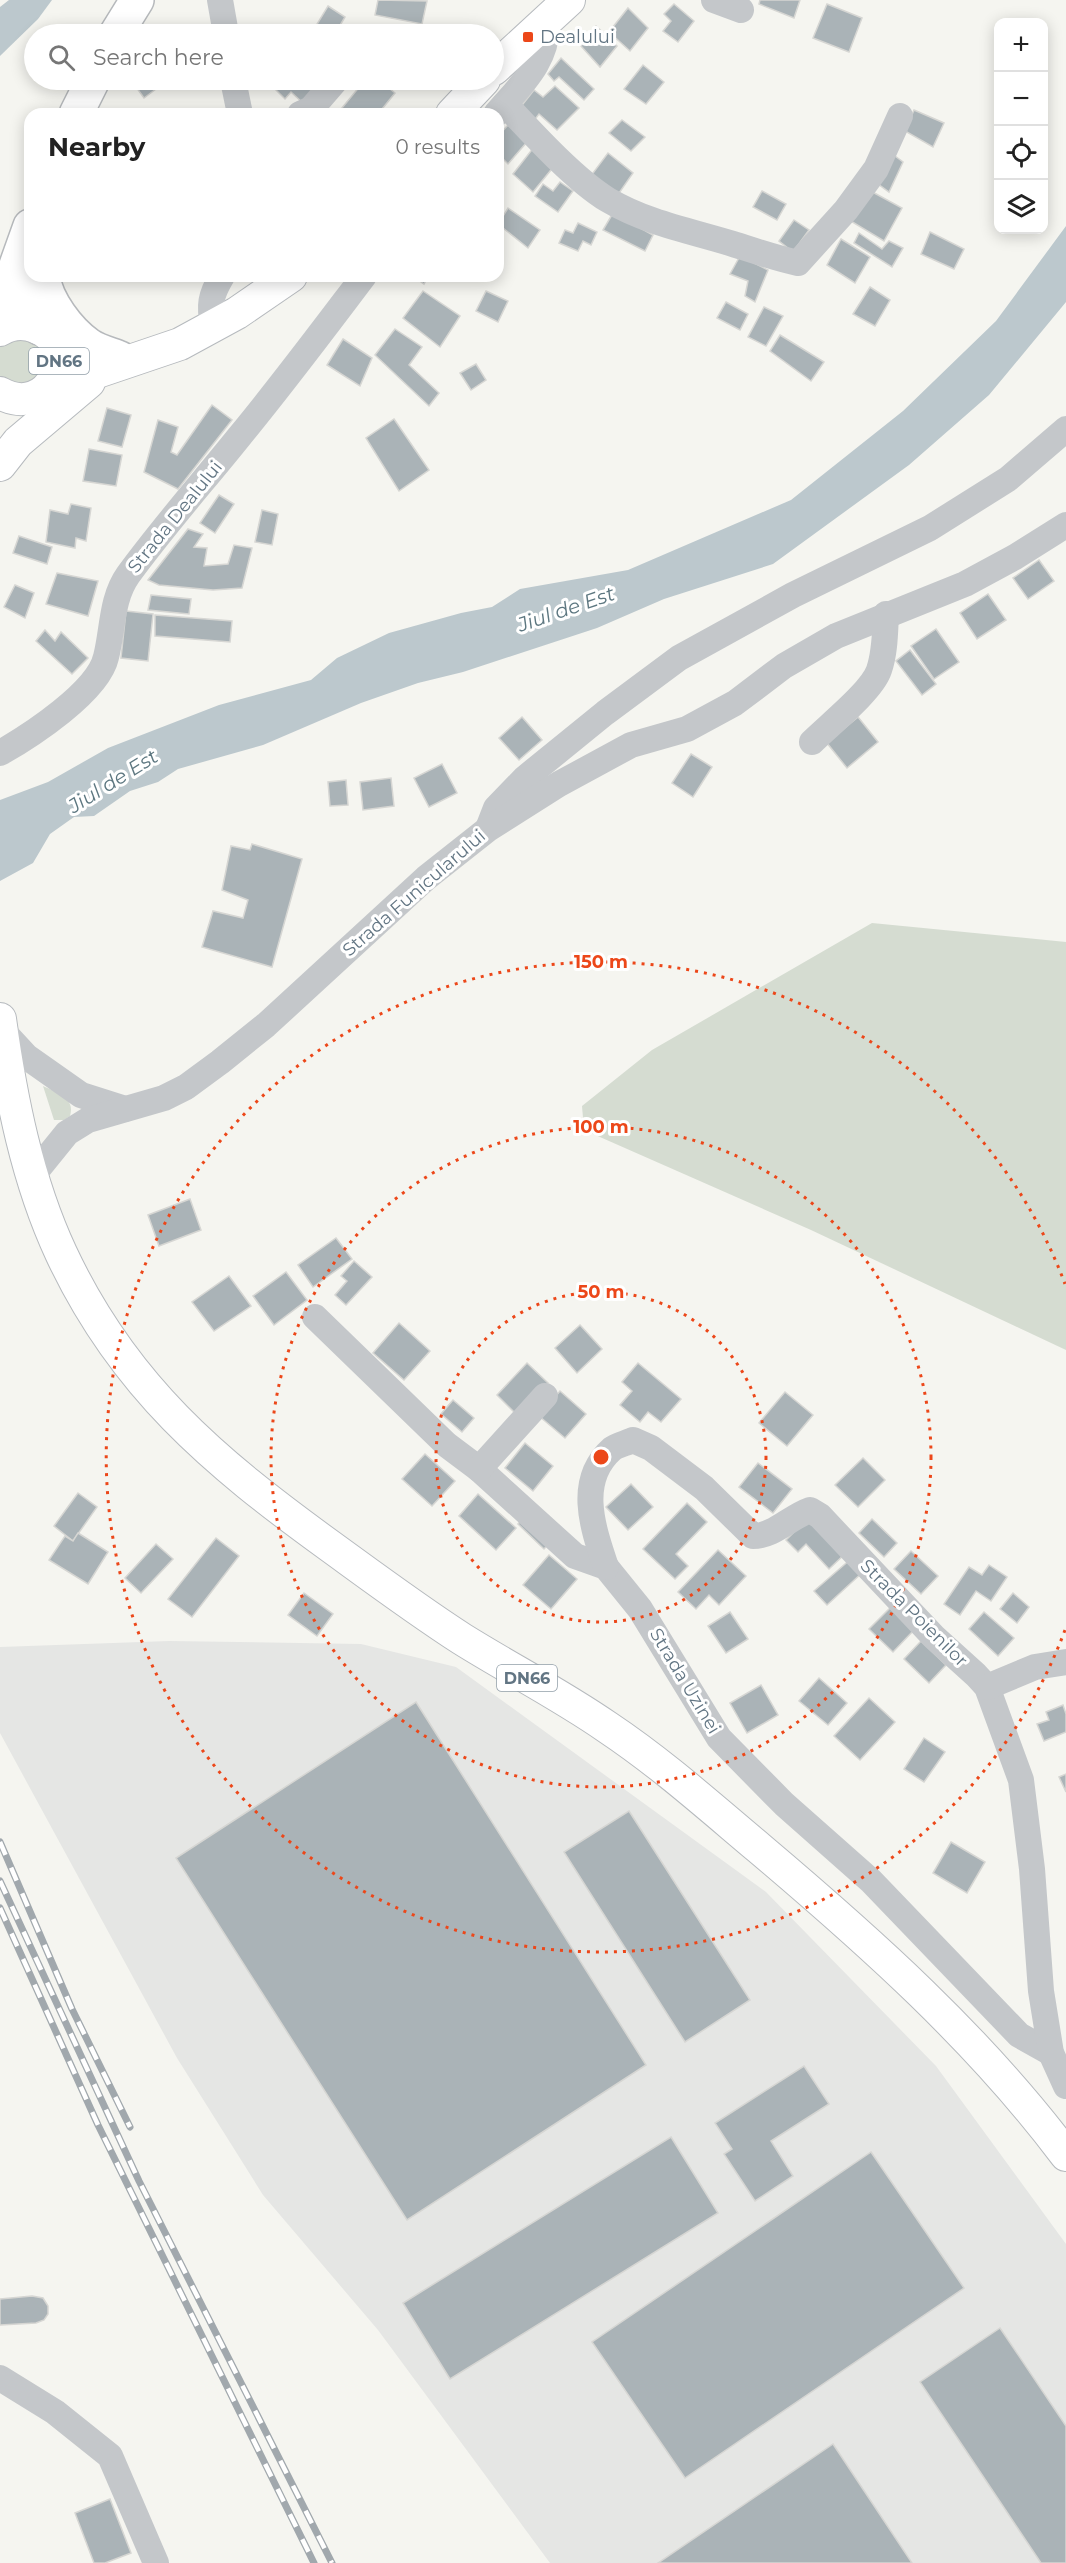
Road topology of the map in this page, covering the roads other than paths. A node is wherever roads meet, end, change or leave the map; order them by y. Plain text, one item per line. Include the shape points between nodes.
1 (137, 0) edge
2 (220, 0) edge
3 (569, 0) edge
4 (714, 0) edge
5 (741, 10) dead end
6 (546, 20) junction
7 (122, 24) edge
8 (224, 24) edge
9 (504, 60) edge
10 (88, 90) edge
11 (235, 90) edge
12 (327, 90) edge
13 (475, 90) edge
14 (79, 108) edge
15 (239, 108) edge
16 (312, 108) edge
17 (458, 108) edge
18 (502, 108) edge
19 (504, 112) edge
20 (900, 116) dead end
21 (24, 219) edge
22 (18, 245) edge
23 (44, 282) edge
24 (218, 282) edge
25 (282, 282) edge
26 (360, 282) edge
27 (0, 310) edge
28 (213, 328) junction
29 (0, 330) edge
30 (47, 335) junction
31 (121, 363) junction
32 (0, 393) edge
33 (42, 393) junction
34 (1066, 429) edge
35 (0, 442) edge
36 (0, 465) edge
37 (1066, 525) edge
38 (886, 614) junction
39 (812, 742) dead end
40 (0, 753) edge
41 (488, 829) junction
42 (3, 1036) edge
43 (125, 1109) junction
44 (33, 1175) junction
45 (315, 1317) dead end
46 (545, 1396) dead end
47 (479, 1469) junction
48 (606, 1566) junction
49 (1066, 1662) edge
50 (987, 1687) junction
51 (1051, 2053) junction
52 (1066, 2086) edge
53 (1060, 2136) edge
54 (0, 2378) edge
55 (156, 2563) edge

1 - 7 highway
2 - 8 street
3 - 6 main road
4 - 5 street
6 - 9 main road
6 - 18 street via 548,33 541,58
10 - 14 highway
11 - 15 street
12 - 16 street
13 - 17 main road
19 - 20 street via 583,181 636,214 798,263 846,210 876,169
21 - 22 highway, DN66 via 11,234
22 - 27 highway, DN66
22 - 30 highway, DN66 via 22,292
23 - 31 highway via 74,331 90,346
24 - 28 street via 209,307
25 - 28 main road
26 - 40 street, Strada Dealului via 123,582 114,609 106,660 98,675 54,718
28 - 31 main road via 180,345
29 - 30 main road, DN66 via 17,323
30 - 31 main road via 80,356
30 - 33 main road, DN66 via 58,352 58,372
31 - 33 main road
31 - 36 main road via 18,442
32 - 33 main road, DN66 via 25,399
33 - 35 main road, DN66
34 - 41 street via 1008,479 949,516 792,595 680,658 525,778 496,808
37 - 38 street, Strada Funicularului via 965,584
38 - 39 street via 878,673
38 - 41 street, Strada Funicularului via 836,636 784,666 735,703 687,729 632,744
41 - 43 street, Strada Funicularului via 426,878 266,1025 220,1062 175,1092
42 - 43 street via 81,1095
42 - 44 main road, DN66
43 - 44 street, Strada Funicularului via 87,1120 67,1133
44 - 53 main road, DN66 via 60,1251 87,1303 145,1385 182,1427 241,1480 405,1601 606,1725 677,1778 819,1898 893,1967
45 - 47 street via 447,1445
46 - 47 street
47 - 48 street via 575,1556
48 - 50 street, Strada Poienilor via 589,1501 594,1472 613,1448 633,1440 651,1448 704,1488 753,1536 765,1536 810,1510 820,1516
48 - 51 street, Strada Uzinei via 640,1609 719,1738 784,1804 871,1881 1019,2035
49 - 50 street via 1035,1667
50 - 51 street, Strada Poienilor via 1021,1780 1041,1991
51 - 52 street, Strada Poienilor
54 - 55 street via 55,2412 110,2456

